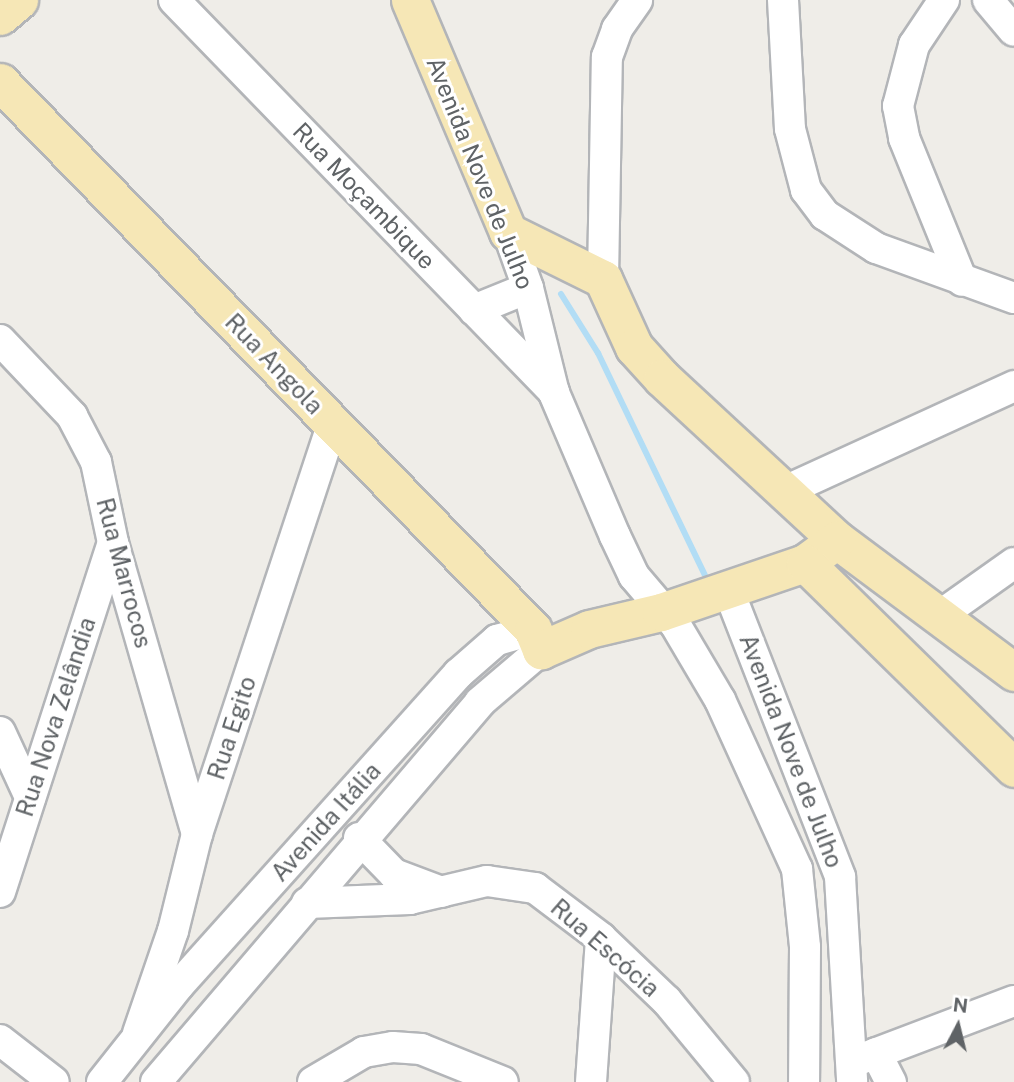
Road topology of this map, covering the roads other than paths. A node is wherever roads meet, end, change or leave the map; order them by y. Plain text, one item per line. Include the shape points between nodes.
1 (19, 0) edge
2 (174, 0) edge
3 (411, 0) edge
4 (637, 0) edge
5 (783, 0) edge
6 (944, 0) edge
7 (988, 0) edge
8 (0, 16) edge
9 (1014, 31) edge
10 (0, 82) edge
11 (508, 232) junction
12 (603, 279) junction
13 (962, 281) junction
14 (528, 288) junction
15 (1014, 298) edge
16 (474, 310) junction
17 (0, 340) edge
18 (1014, 386) edge
19 (554, 393) junction
20 (331, 425) junction
21 (785, 491) junction
22 (837, 540) junction
23 (113, 543) junction
24 (805, 563) junction
25 (1014, 564) edge
26 (728, 589) junction
27 (661, 612) junction
28 (942, 614) junction
29 (537, 640) junction
30 (1014, 672) edge
31 (0, 732) edge
32 (1014, 768) edge
33 (30, 797) junction
34 (197, 834) junction
35 (359, 838) junction
36 (0, 892) edge
37 (442, 892) junction
38 (307, 903) junction
39 (601, 938) junction
40 (1014, 1001) edge
41 (138, 1033) junction
42 (0, 1040) edge
43 (860, 1066) edge
44 (54, 1082) edge
45 (102, 1082) edge
46 (156, 1082) edge
47 (313, 1082) edge
48 (503, 1082) edge
49 (591, 1082) edge
50 (734, 1082) edge
51 (804, 1082) edge
52 (891, 1082) edge

1 - 8 main road
2 - 16 street, Rua Moçambique
3 - 11 main road, Avenida Nove de Julho
4 - 12 street via 617,29 607,57
5 - 13 street via 790,129 806,190 825,215 848,234
6 - 13 street via 914,45 898,106 908,150
7 - 9 street
10 - 20 main road, Rua Angola
11 - 12 main road
11 - 14 street, Avenida Nove de Julho
12 - 21 main road via 634,347
13 - 15 street
14 - 16 street
14 - 19 street, Avenida Nove de Julho
16 - 19 street, Rua Moçambique
17 - 23 street, Rua Marrocos via 72,416 96,462
18 - 21 street
19 - 27 street, Avenida Nove de Julho via 634,576
20 - 29 main road, Rua Angola
20 - 34 street, Rua Egito
21 - 22 main road
22 - 24 main road, Avenida Itália
22 - 28 main road
23 - 33 street, Rua Nova Zelândia
23 - 34 street, Rua Marrocos
24 - 26 main road, Avenida Itália
24 - 32 main road
25 - 28 street
26 - 27 main road, Avenida Itália
26 - 43 street, Avenida Nove de Julho via 840,877
27 - 29 main road, Avenida Itália
27 - 51 street, Avenida Nove de Julho via 690,646 720,700 797,869 805,947
28 - 30 main road
29 - 35 street, Avenida Itália
29 - 41 street, Avenida Itália via 497,640 465,668
31 - 33 street
33 - 36 street, Rua Nova Zelândia
34 - 41 street, Rua Egito via 173,931
35 - 37 street via 394,874
35 - 38 street, Avenida Itália
37 - 38 street, Rua Escócia via 410,900
37 - 39 street, Rua Escócia via 487,881 515,882 535,888
38 - 46 street, Avenida Itália
39 - 49 street
39 - 50 street, Rua Escócia via 667,1001
40 - 43 street
41 - 45 street, Avenida Itália
42 - 44 street
43 - 52 street
47 - 48 street via 364,1052 393,1047 421,1049

